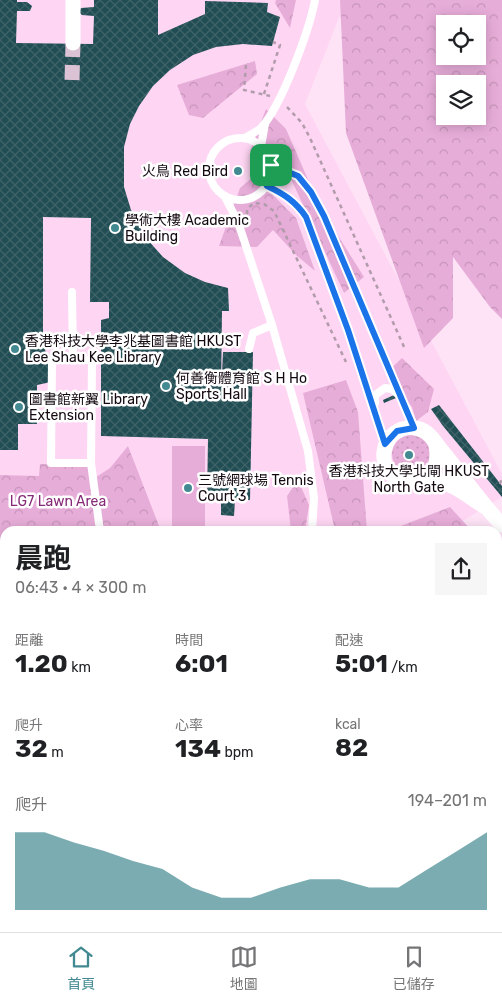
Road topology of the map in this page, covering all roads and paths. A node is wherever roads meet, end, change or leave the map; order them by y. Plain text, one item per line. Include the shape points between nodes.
1 (73, 0) edge
2 (314, 0) edge
3 (273, 42) dead end
4 (73, 43) tunnel mouth
5 (246, 65) dead end
6 (264, 94) junction
7 (275, 98) dead end
8 (283, 104) dead end
9 (265, 122) junction
10 (244, 138) junction
11 (261, 146) junction
12 (271, 165) junction
13 (267, 186) junction
14 (226, 197) junction
15 (243, 201) junction
16 (237, 218) junction
17 (248, 220) dead end
18 (72, 292) dead end
19 (272, 325) junction
20 (249, 349) dead end
21 (405, 350) dead end
22 (73, 360) junction
23 (348, 365) dead end
24 (402, 398) junction
25 (374, 406) junction
26 (414, 428) junction
27 (385, 444) junction
28 (436, 444) junction
29 (92, 463) junction
30 (502, 477) edge
31 (414, 482) junction
32 (500, 484) dead end
33 (485, 507) junction
34 (502, 525) edge
35 (99, 526) edge
36 (312, 526) edge

1 - 4 street
2 - 9 lane via 304,39
3 - 6 path via 280,45
5 - 6 path via 244,90
6 - 7 path
8 - 21 path via 302,123 310,138
9 - 10 lane via 260,129
9 - 11 lane
10 - 11 lane
10 - 14 lane via 223,143 210,160 211,182
11 - 12 lane
12 - 13 lane
12 - 24 lane via 298,176 311,192
13 - 15 lane via 261,194
13 - 25 lane via 287,196 306,217
14 - 15 lane
14 - 16 lane
15 - 16 lane
16 - 19 lane
17 - 23 path via 247,209 254,203 264,204 274,211
18 - 22 lane
19 - 20 lane via 253,334
19 - 36 lane via 308,451 313,490
22 - 29 lane via 92,360
22 - 29 lane via 52,360 51,463
24 - 25 lane via 392,389 385,388 375,395
24 - 26 lane
25 - 27 lane
26 - 27 street via 397,431
26 - 28 street via 424,430
27 - 31 street via 384,462 388,471 396,478
28 - 31 street via 438,454 431,473
28 - 33 street
29 - 35 lane
30 - 32 path
31 - 33 street via 434,480 447,484
33 - 34 street

